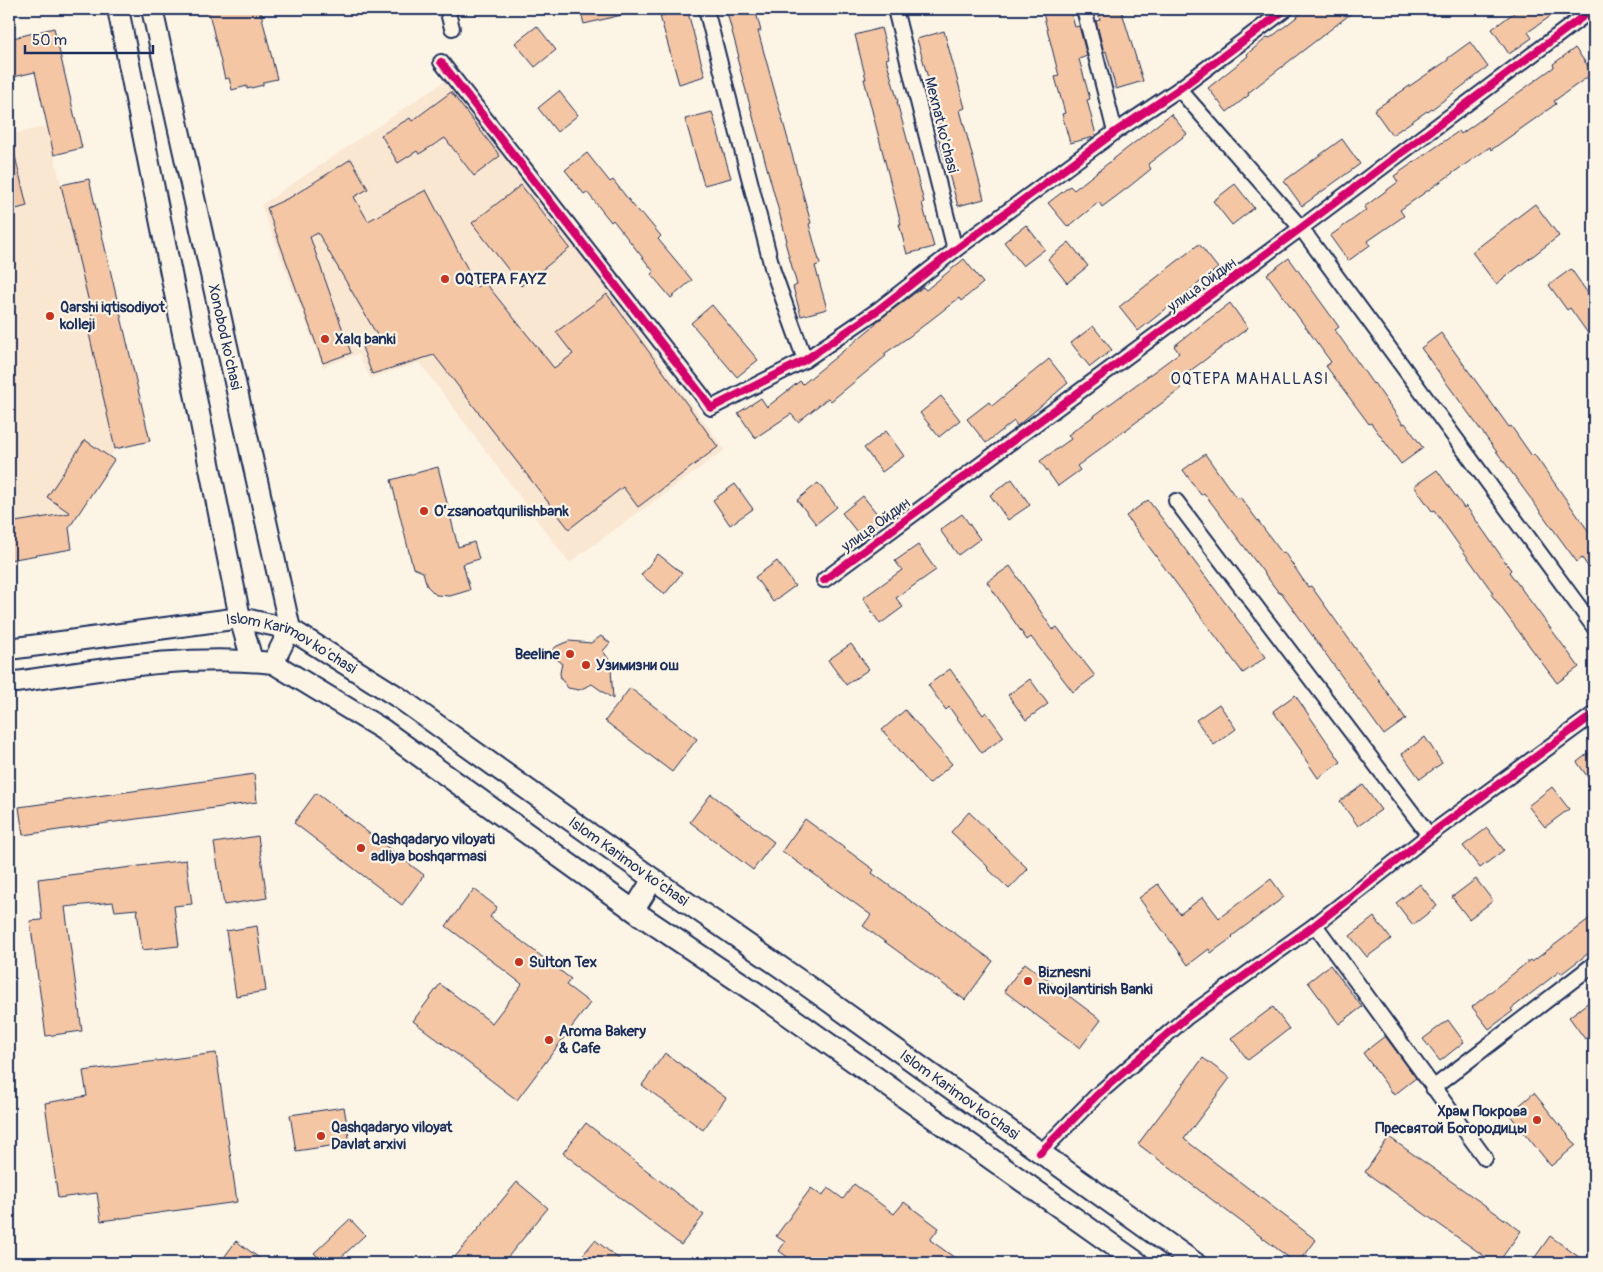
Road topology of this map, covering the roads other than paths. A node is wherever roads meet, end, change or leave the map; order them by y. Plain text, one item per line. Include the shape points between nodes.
1 (118, 9) edge
2 (152, 9) edge
3 (447, 9) edge
4 (706, 9) edge
5 (895, 9) edge
6 (1084, 9) edge
7 (1593, 9) edge
8 (1278, 11) edge
9 (452, 28) dead end
10 (441, 62) dead end
11 (1179, 89) junction
12 (1115, 132) junction
13 (1301, 228) junction
14 (955, 250) junction
15 (805, 360) junction
16 (1176, 500) dead end
17 (824, 580) dead end
18 (240, 618) junction
19 (1594, 627) edge
20 (290, 629) junction
21 (9, 649) edge
22 (252, 660) junction
23 (272, 663) junction
24 (9, 683) edge
25 (1594, 714) edge
26 (1429, 835) junction
27 (653, 879) junction
28 (634, 910) junction
29 (1315, 925) junction
30 (1594, 964) edge
31 (1433, 1088) junction
32 (1040, 1152) junction
33 (1485, 1158) dead end
34 (1138, 1263) edge
35 (1194, 1263) edge

1 - 18 main road
2 - 20 main road, Xonobod ko'chasi
3 - 9 street
4 - 15 street via 773,272
5 - 14 street, Mexnat ko'chasi
6 - 12 street
7 - 13 street, улица Ойдин
8 - 11 street
10 - 15 street via 711,408
11 - 12 street
11 - 13 street
12 - 14 street
13 - 17 street, улица Ойдин
13 - 19 street
14 - 15 street via 878,310
16 - 26 street
18 - 20 main road, Islom Karimov ko‘chasi
18 - 21 main road, Islom Karimov ko‘chasi
18 - 22 main road
20 - 23 main road
20 - 27 main road, Islom Karimov ko‘chasi via 398,697
22 - 23 main road, Islom Karimov ko‘chasi
22 - 24 main road, Islom Karimov ko‘chasi via 161,662
23 - 28 main road, Islom Karimov ko‘chasi via 382,729
25 - 26 street
26 - 29 street
27 - 28 main road
27 - 32 main road, Islom Karimov ko‘chasi
28 - 34 main road, Islom Karimov ko‘chasi via 774,1005
29 - 31 street
29 - 32 street via 1187,1017 1097,1095
30 - 31 street
31 - 33 street
32 - 35 main road, Islom Karimov ko‘chasi

